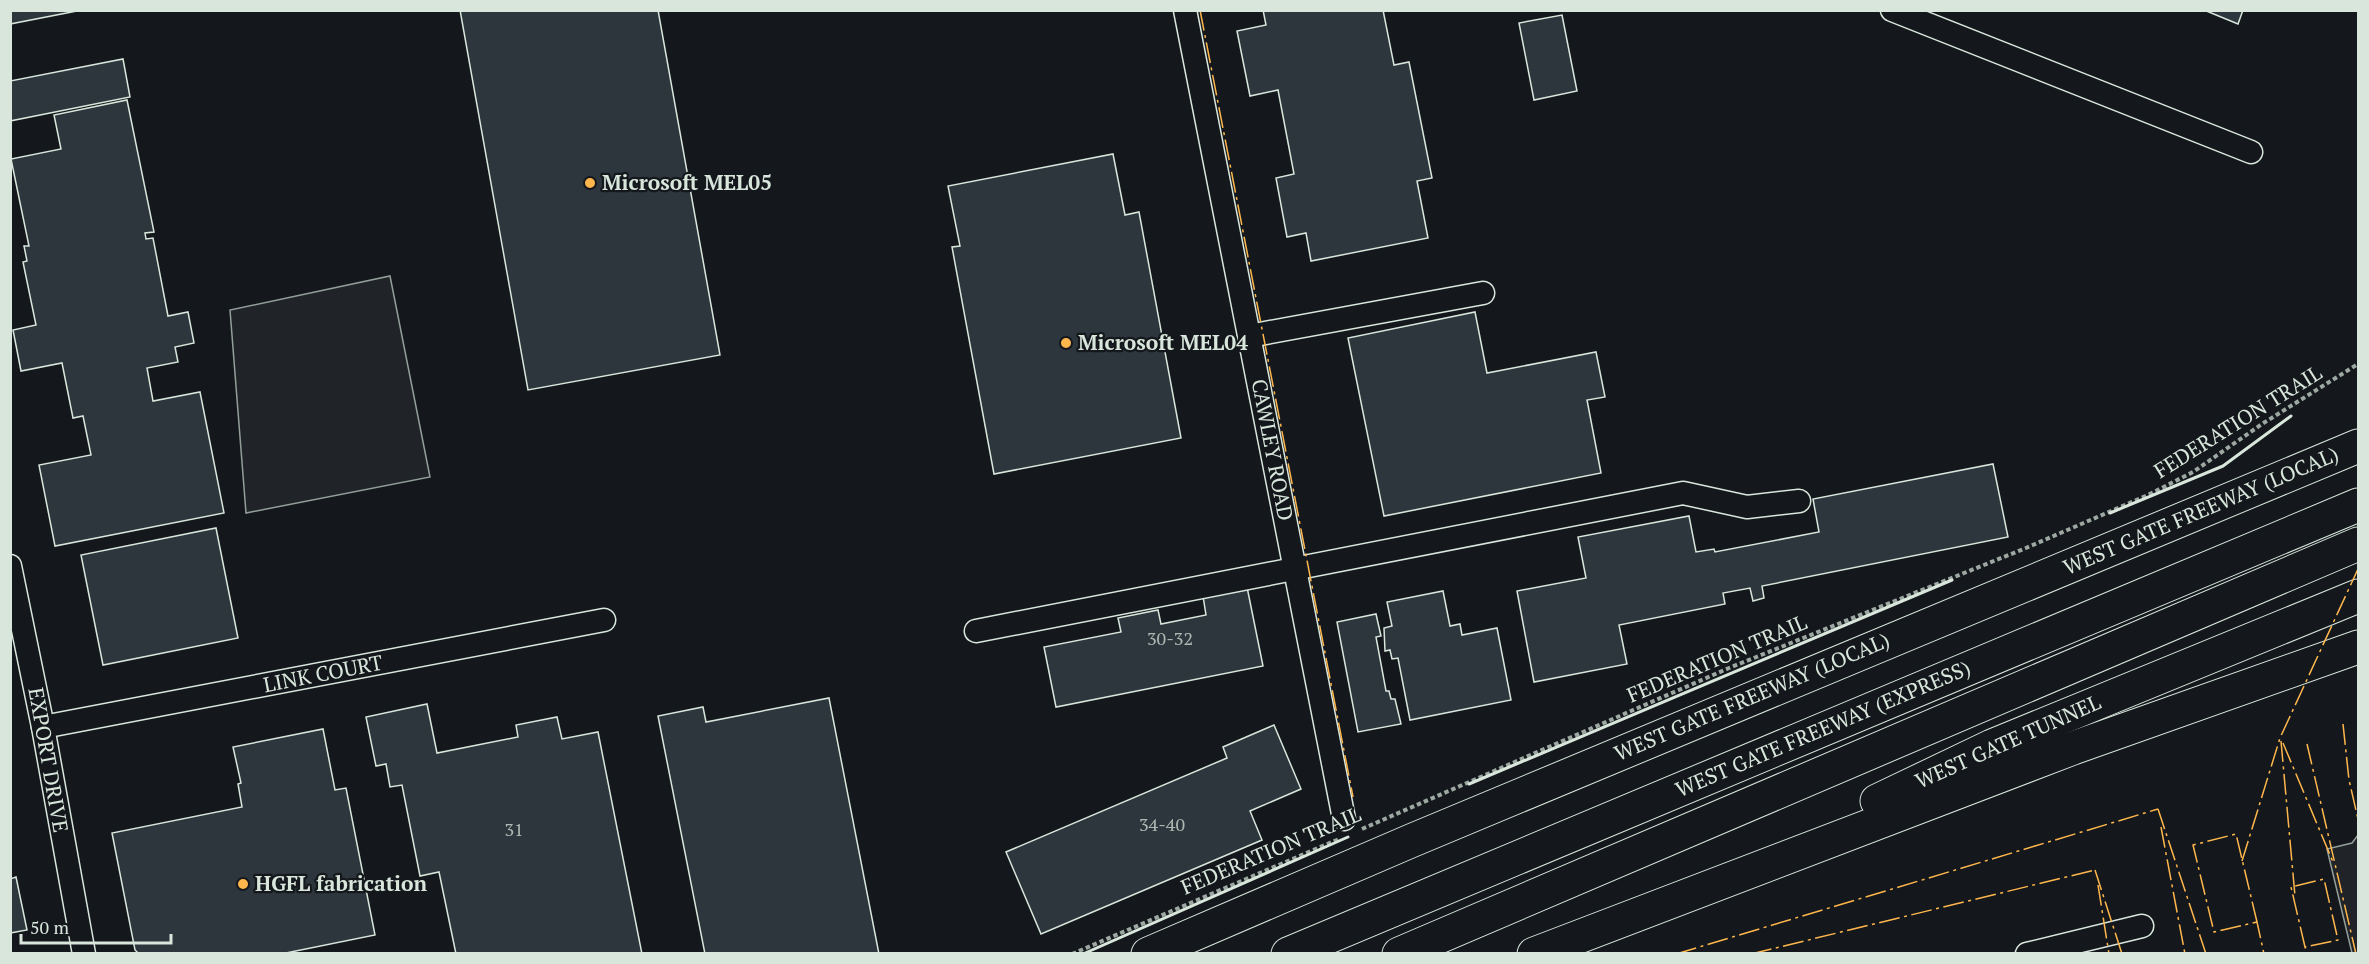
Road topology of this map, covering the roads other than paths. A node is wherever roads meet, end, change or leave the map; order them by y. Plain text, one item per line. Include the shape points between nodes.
1 (1185, 10) edge
2 (1892, 10) edge
3 (2251, 152) dead end
4 (1483, 293) dead end
5 (1249, 336) junction
6 (2358, 446) edge
7 (1799, 501) dead end
8 (2358, 505) edge
9 (2358, 544) edge
10 (10, 566) edge
11 (1296, 569) junction
12 (2358, 596) edge
13 (604, 620) dead end
14 (976, 631) dead end
15 (2358, 647) edge
16 (42, 727) junction
17 (1349, 828) road end
18 (1664, 902) junction
19 (2142, 926) dead end
20 (84, 954) edge
21 (1148, 954) edge
22 (1288, 954) edge
23 (1399, 954) edge
24 (1534, 954) edge
25 (2027, 954) edge

1 - 5 street, CAWLEY ROAD
2 - 3 street
4 - 5 street
5 - 11 street, CAWLEY ROAD
6 - 21 highway, WEST GATE FREEWAY (LOCAL)
7 - 11 street via 1747,507 1683,494
8 - 22 highway, WEST GATE FREEWAY (EXPRESS)
9 - 23 highway, WEST GATE FREEWAY (EXPRESS)
10 - 16 street, EXPORT DRIVE
11 - 14 street
11 - 17 street, CAWLEY ROAD
12 - 18 highway, WEST GATE TUNNEL via 1992,746
13 - 16 street, LINK COURT
15 - 18 highway via 2073,748
16 - 20 street, EXPORT DRIVE
18 - 24 highway
19 - 25 street

